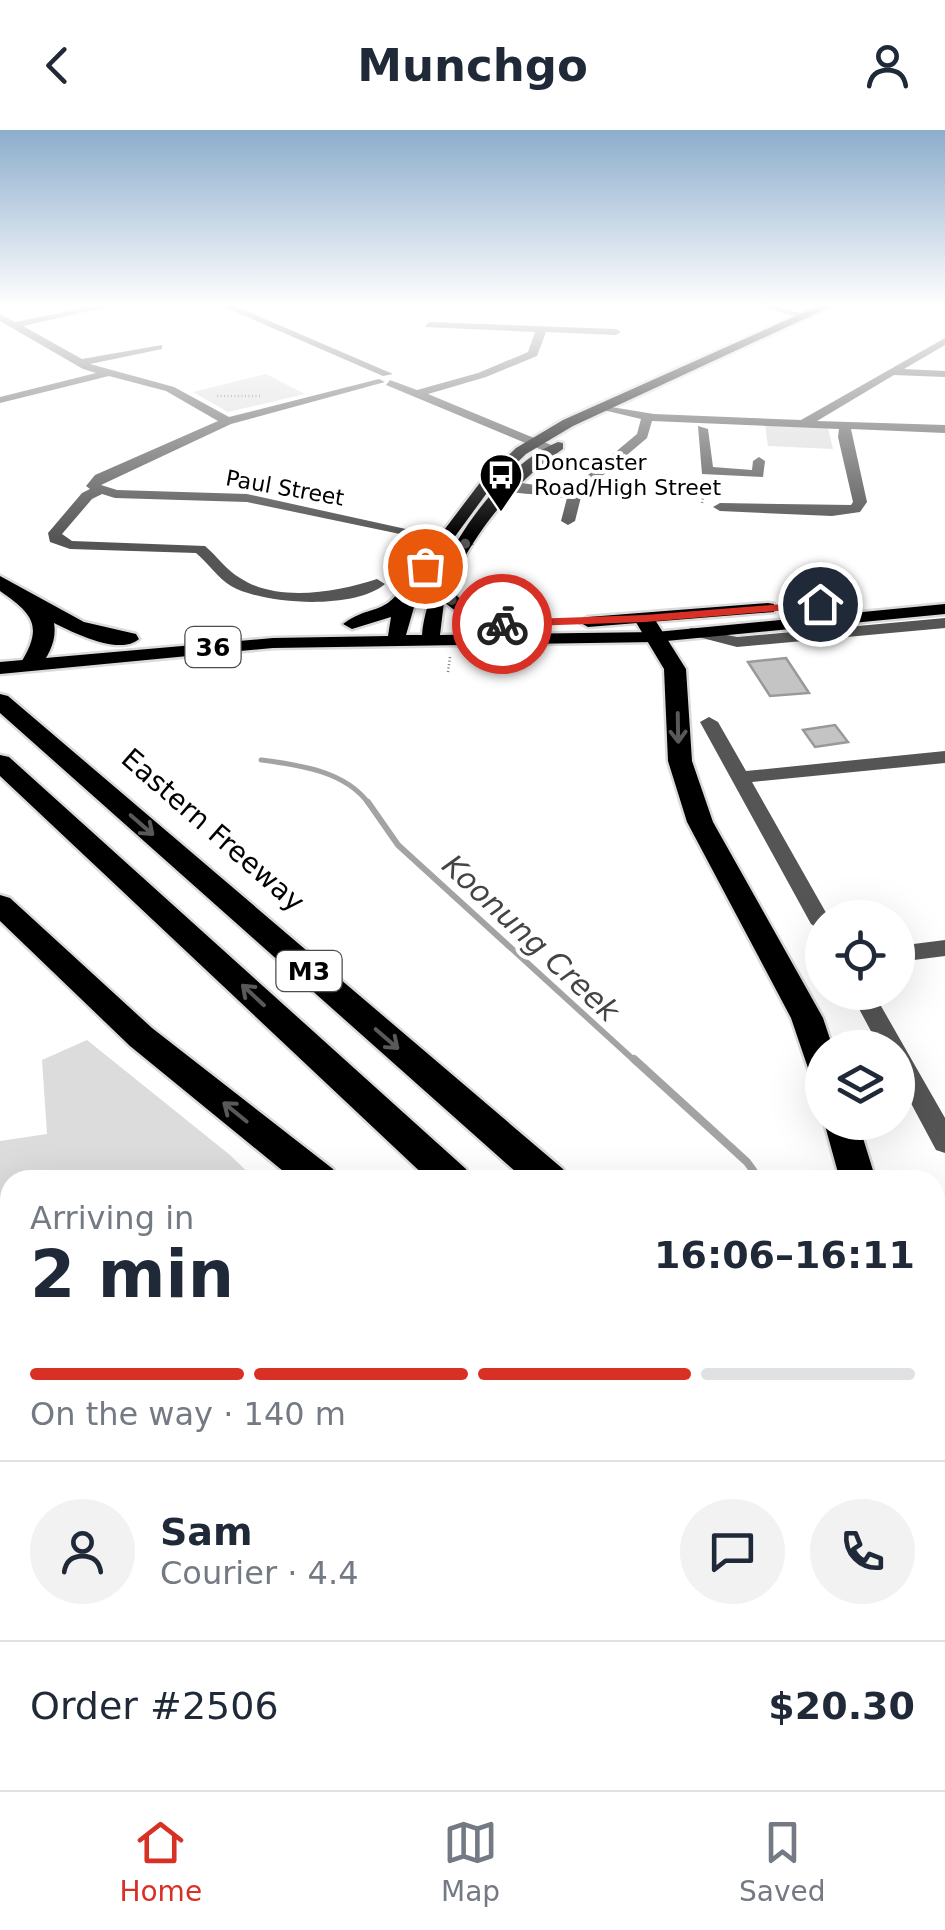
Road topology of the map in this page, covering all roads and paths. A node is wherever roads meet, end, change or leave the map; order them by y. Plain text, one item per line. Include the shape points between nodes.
1 (67, 383) edge
2 (149, 383) edge
3 (367, 383) edge
4 (395, 383) edge
5 (453, 383) edge
6 (658, 383) edge
7 (670, 383) edge
8 (871, 383) edge
9 (420, 393) junction
10 (216, 396) dead end
11 (274, 396) dead end
12 (0, 400) edge
13 (603, 407) junction
14 (619, 411) junction
15 (647, 417) junction
16 (227, 422) junction
17 (806, 422) junction
18 (841, 428) junction
19 (945, 428) edge
20 (702, 429) dead end
21 (539, 446) junction
22 (759, 461) dead end
23 (508, 485) junction
24 (484, 487) junction
25 (96, 490) junction
26 (728, 492) dead end
27 (574, 495) junction
28 (720, 506) dead end
29 (702, 514) dead end
30 (568, 520) dead end
31 (443, 540) junction
32 (467, 544) junction
33 (0, 582) edge
34 (376, 584) dead end
35 (439, 590) junction
36 (945, 595) edge
37 (405, 600) junction
38 (36, 606) junction
39 (945, 609) edge
40 (711, 613) junction
41 (825, 620) junction
42 (945, 623) edge
43 (352, 624) junction
44 (482, 624) junction
45 (650, 628) junction
46 (398, 631) junction
47 (432, 631) junction
48 (691, 633) junction
49 (128, 638) junction
50 (17, 658) edge
51 (0, 701) edge
52 (709, 722) dead end
53 (945, 757) edge
54 (0, 762) edge
55 (740, 777) junction
56 (809, 900) edge
57 (0, 905) edge
58 (945, 948) edge
59 (915, 952) edge
60 (811, 1030) edge
61 (915, 1088) edge
62 (846, 1140) edge
63 (945, 1142) edge
64 (307, 1170) edge
65 (442, 1170) edge
66 (539, 1170) edge
67 (855, 1170) edge

1 - 12 street
2 - 16 street
3 - 16 street
4 - 9 street
5 - 9 street
6 - 13 main road
7 - 14 main road
8 - 17 street
9 - 21 street
10 - 11 path
13 - 14 street
13 - 21 main road
14 - 15 street
14 - 21 main road
15 - 17 street
15 - 27 street via 643,434
16 - 25 street via 100,478
17 - 18 street
18 - 19 street
18 - 28 street via 860,502 855,510
20 - 22 street via 707,471 758,474
21 - 23 main road
21 - 24 main road
23 - 24 street
23 - 27 street
23 - 32 main road
24 - 31 main road
25 - 31 street, Paul Street via 248,498
25 - 34 street via 55,539 200,549 233,581 263,592 327,595 364,592
26 - 29 path via 704,493
27 - 30 street
31 - 32 street, Paul Street
31 - 37 main road
32 - 35 main road
33 - 38 highway
35 - 44 main road
35 - 47 main road
36 - 40 main road, 36
37 - 43 main road
37 - 46 main road
38 - 49 highway via 94,634
38 - 50 highway via 47,626
39 - 41 main road, 36
40 - 41 main road via 720,620
40 - 45 main road, 36
41 - 48 main road, 36
42 - 48 street via 737,642
43 - 46 main road, 36
43 - 49 main road, 36
44 - 45 main road, 36
44 - 47 main road, 36
45 - 47 main road, 36
45 - 48 main road, 36
45 -> 60 highway via 678,680 687,790
46 - 47 main road, 36
46 - 50 main road, 36
49 - 50 main road, 36
51 -> 66 highway, Eastern Freeway / M3
52 - 55 street
53 - 55 street
65 -> 54 highway, M3
55 - 56 street
64 -> 57 highway via 141,1037
58 - 59 street
61 - 63 street
62 - 67 highway

